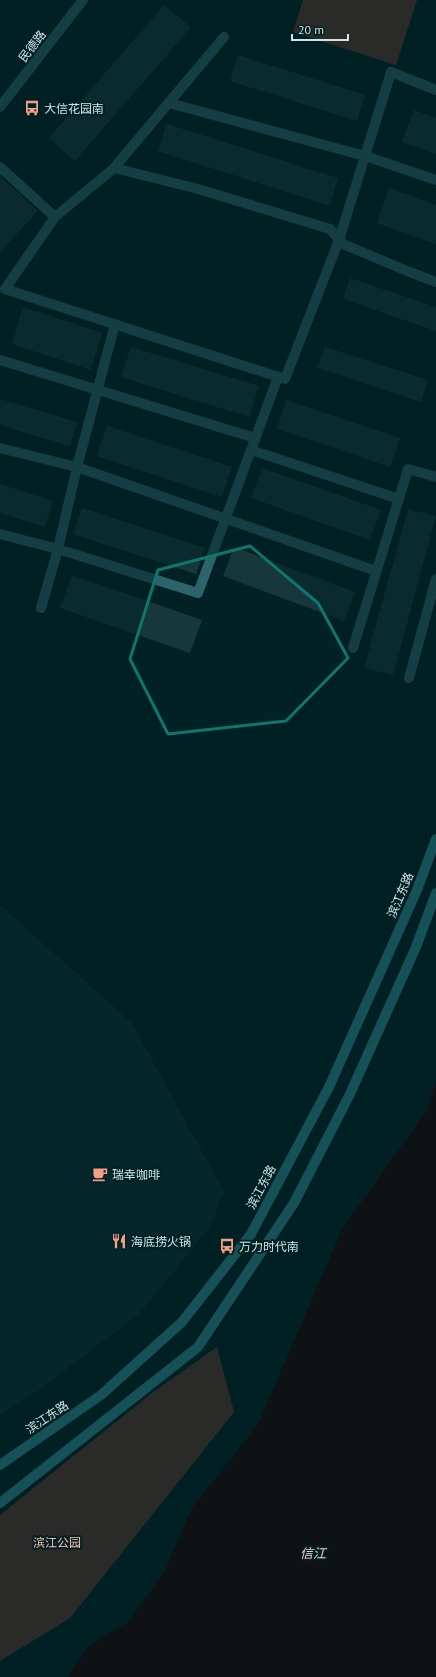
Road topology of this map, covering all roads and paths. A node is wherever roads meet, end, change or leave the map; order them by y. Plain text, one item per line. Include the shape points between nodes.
1 (83, 0) edge
2 (224, 37) dead end
3 (436, 90) edge
4 (169, 103) junction
5 (0, 107) edge
6 (365, 156) junction
7 (0, 167) edge
8 (114, 168) junction
9 (436, 180) edge
10 (55, 217) junction
11 (339, 240) junction
12 (436, 282) edge
13 (3, 292) edge
14 (115, 324) junction
15 (0, 360) edge
16 (278, 377) junction
17 (98, 390) junction
18 (256, 438) junction
19 (0, 448) edge
20 (251, 450) junction
21 (77, 467) junction
22 (436, 477) edge
23 (399, 499) junction
24 (226, 518) junction
25 (0, 534) edge
26 (58, 550) junction
27 (376, 571) junction
28 (436, 579) edge
29 (41, 608) dead end
30 (352, 648) dead end
31 (409, 678) dead end
32 (436, 839) edge
33 (436, 893) edge
34 (0, 1465) edge
35 (0, 1503) edge

1 - 5 street, 民德路
2 - 4 street
3 - 6 street via 392,72
4 - 6 street
4 - 8 street
6 - 9 street
6 - 11 street
7 - 10 street
8 - 10 street
8 - 11 street via 198,189 330,229
10 - 13 street
11 - 12 street via 407,272
11 - 16 street via 284,379
13 - 14 street
14 - 16 street
14 - 17 street
15 - 17 street
16 - 18 street
17 - 18 street
17 - 21 street
18 - 20 street
19 - 21 street
20 - 23 street
20 - 24 street
21 - 24 street
21 - 26 street
22 - 23 street via 408,468
23 - 27 street
24 - 26 street via 198,593
24 - 27 street
25 - 26 street
26 - 29 street
27 - 30 street
28 - 31 street
32 - 34 main road, 滨江东路 via 417,890 329,1087 251,1234 176,1327 101,1395
33 - 35 main road via 416,947 350,1094 294,1203 198,1347

